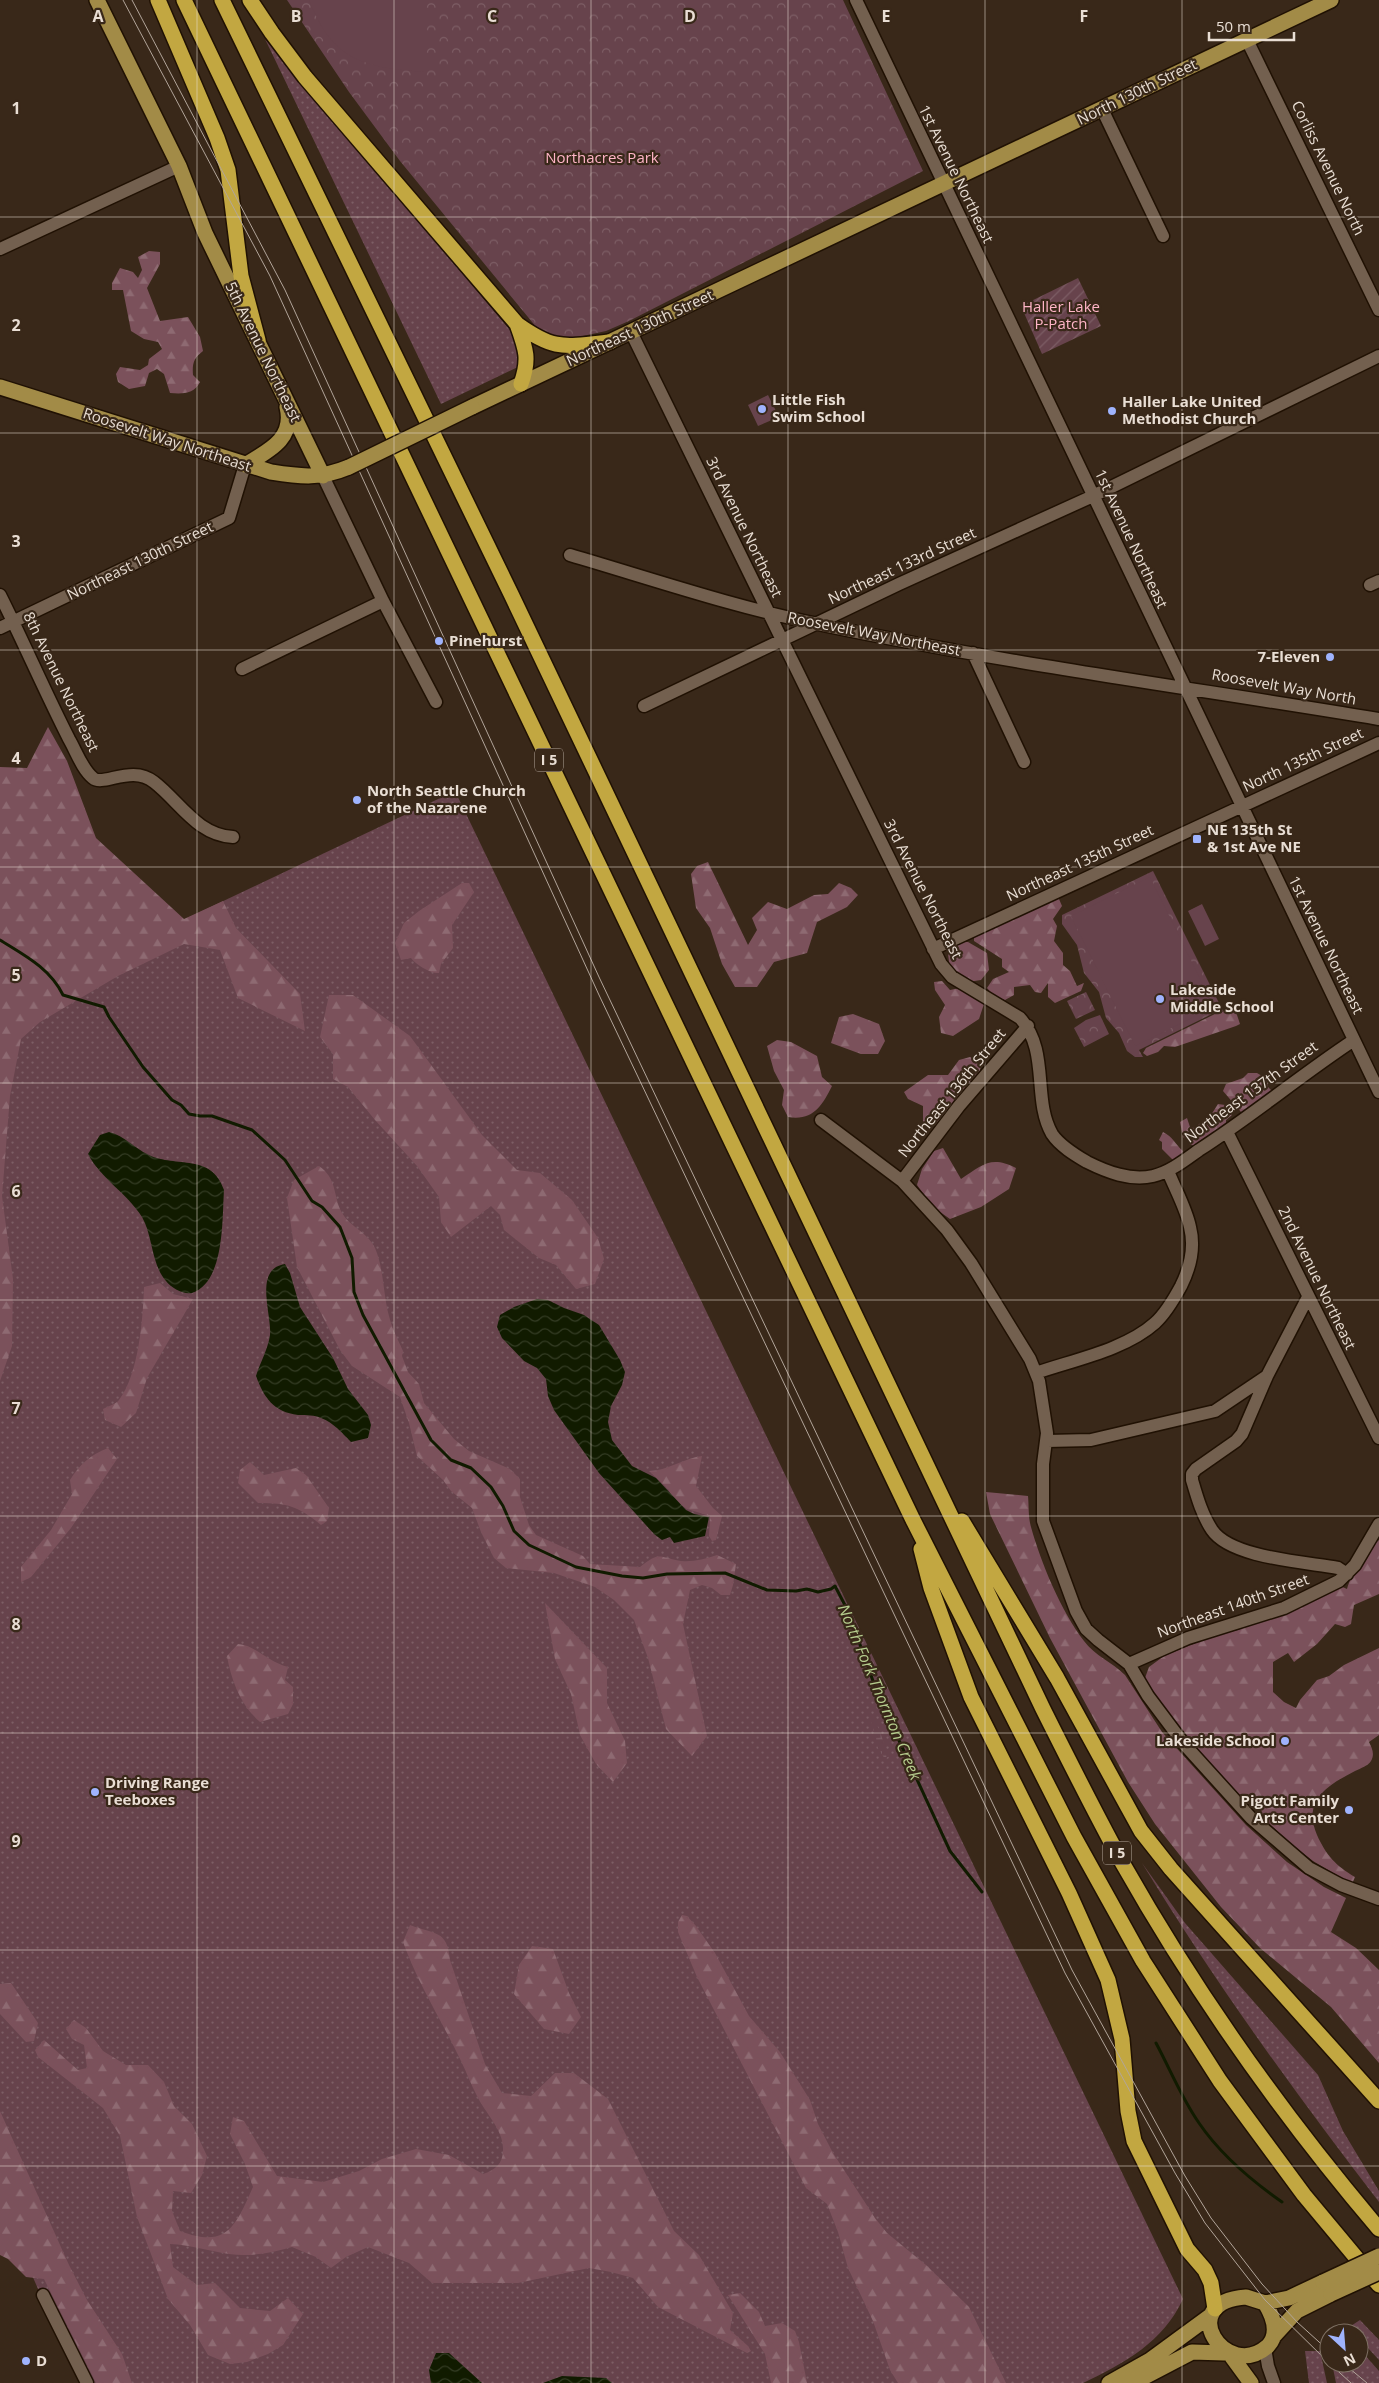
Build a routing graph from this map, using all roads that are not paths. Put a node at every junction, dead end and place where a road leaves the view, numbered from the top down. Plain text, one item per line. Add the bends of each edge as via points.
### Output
1 (97, 0) edge
2 (158, 0) edge
3 (184, 0) edge
4 (222, 0) edge
5 (250, 0) edge
6 (856, 0) edge
7 (1331, 0) edge
8 (1247, 40) junction
9 (1102, 109) junction
10 (179, 166) junction
11 (942, 184) junction
12 (1163, 236) dead end
13 (0, 250) edge
14 (1379, 310) edge
15 (517, 324) junction
16 (631, 332) junction
17 (258, 340) junction
18 (610, 342) junction
19 (1379, 356) edge
20 (521, 384) junction
21 (0, 387) edge
22 (285, 397) junction
23 (245, 465) junction
24 (336, 472) junction
25 (1093, 496) junction
26 (570, 555) dead end
27 (0, 595) edge
28 (383, 601) junction
29 (769, 613) junction
30 (13, 622) junction
31 (817, 624) junction
32 (0, 628) edge
33 (783, 641) junction
34 (973, 653) junction
35 (242, 669) dead end
36 (1184, 688) junction
37 (436, 702) dead end
38 (644, 706) dead end
39 (1379, 719) edge
40 (1379, 743) edge
41 (1024, 762) dead end
42 (1241, 807) junction
43 (232, 838) dead end
44 (933, 949) junction
45 (1028, 1026) junction
46 (1354, 1040) junction
47 (1379, 1092) edge
48 (821, 1120) dead end
49 (1227, 1132) junction
50 (1168, 1171) junction
51 (902, 1181) junction
52 (1308, 1297) junction
53 (1036, 1373) junction
54 (1267, 1376) junction
55 (1379, 1438) edge
56 (914, 1441) junction
57 (1047, 1441) junction
58 (913, 1520) junction
59 (1379, 1524) edge
60 (1347, 1574) junction
61 (1129, 1664) junction
62 (1379, 1899) edge
63 (1379, 2101) edge
64 (1379, 2229) edge
65 (1379, 2256) edge
66 (1379, 2272) edge
67 (1379, 2285) edge
68 (1327, 2288) junction
69 (43, 2294) dead end
70 (1265, 2303) junction
71 (1212, 2313) junction
72 (1269, 2342) junction
73 (1228, 2355) junction
74 (87, 2383) edge
75 (1109, 2383) edge
76 (1133, 2383) edge
77 (1251, 2383) edge
78 (1274, 2383) edge

1 - 10 main road, 5th Avenue Northeast
2 - 17 highway via 228,170 241,276
3 - 58 highway, I 5
4 - 56 highway, I 5 via 515,604
5 - 15 highway via 305,77
6 - 11 street, 1st Avenue Northeast
7 - 8 main road, North 130th Street
8 - 9 main road, North 130th Street
8 - 14 street, Corliss Avenue North
9 - 11 main road, North 130th Street
9 - 12 street
10 - 13 street
10 - 17 main road, 5th Avenue Northeast via 205,233
11 - 16 main road, Northeast 130th Street
11 - 25 street, 1st Avenue Northeast
15 - 18 highway via 552,344
15 - 20 highway via 528,358
16 - 18 main road, Northeast 130th Street
16 - 29 street, 3rd Avenue Northeast
17 - 22 main road, 5th Avenue Northeast
18 - 20 main road, Northeast 130th Street
19 - 25 street, Northeast 133rd Street
20 - 24 main road, Northeast 130th Street, bridge
21 - 23 main road, Roosevelt Way Northeast
22 - 23 main road via 289,414 288,429 283,439
22 - 24 main road, 5th Avenue Northeast
23 - 24 main road, Roosevelt Way Northeast via 304,477
23 - 30 street, Northeast 130th Street via 229,518
24 - 28 street, 5th Avenue Northeast
25 - 31 street, Northeast 133rd Street
25 - 36 street, 1st Avenue Northeast
26 - 29 street, Roosevelt Way Northeast
27 - 30 street, 8th Avenue Northeast
28 - 35 street
28 - 37 street, 5th Avenue Northeast
29 - 31 street, Roosevelt Way Northeast
29 - 33 street, 3rd Avenue Northeast
30 - 32 street, Northeast 130th Street
30 - 43 street, 8th Avenue Northeast via 75,750 96,780 126,774 144,776 206,830
31 - 33 street, Northeast 133rd Street
31 - 34 street, Roosevelt Way Northeast
33 - 38 street, Northeast 133rd Street
33 - 44 street, 3rd Avenue Northeast
34 - 36 street, Roosevelt Way Northeast
34 - 41 street
36 - 39 street, Roosevelt Way North
36 - 42 street, 1st Avenue Northeast
40 - 42 street, North 135th Street
42 - 44 street, Northeast 135th Street
42 - 46 street, 1st Avenue Northeast
44 - 45 street, 3rd Avenue Northeast via 952,977
45 - 50 street via 1036,1050 1048,1125 1061,1144 1081,1158 1114,1173 1142,1177
45 - 51 street, Northeast 136th Street via 959,1106
46 - 47 street, 1st Avenue Northeast
46 - 49 street, Northeast 137th Street
48 - 51 street
49 - 50 street, Northeast 137th Street
49 - 52 street, 2nd Avenue Northeast
50 - 53 street via 1190,1228 1192,1256 1173,1301 1154,1324 1130,1338 1100,1353
51 - 53 street via 963,1250 1022,1344
52 - 54 street
52 - 55 street, 2nd Avenue Northeast
53 - 57 street via 1044,1406
54 - 57 street via 1207,1414 1091,1440
54 - 60 street via 1242,1434 1192,1474 1206,1520 1217,1537 1241,1551 1338,1568
56 - 63 highway via 1056,1678 1141,1831 1171,1869
56 - 64 highway, I 5 via 1101,1824 1147,1905 1249,2062 1304,2137
57 - 61 street via 1042,1507 1047,1536 1080,1620 1091,1635
58 - 67 highway, I 5 via 1074,1836 1147,1968 1261,2139
58 - 71 highway via 931,1588 971,1697 1070,1893 1108,1980 1122,2039 1134,2141 1187,2249 1212,2283
59 - 60 street, Northeast 140th Street
60 - 61 street, Northeast 140th Street via 1303,1600 1188,1638
61 - 62 street via 1184,1744 1251,1818 1308,1868
65 - 68 main road, bridge
66 - 68 main road, bridge
68 - 70 main road
68 - 72 main road via 1297,2311
69 - 74 street
70 - 71 main road via 1246,2296 1232,2298
70 - 72 main road via 1273,2316
71 - 73 main road via 1208,2325 1210,2335 1216,2346
71 - 75 main road via 1157,2356
72 - 73 main road via 1255,2356 1245,2359
72 - 78 street via 1268,2366
73 - 76 main road via 1192,2352
73 - 77 main road

